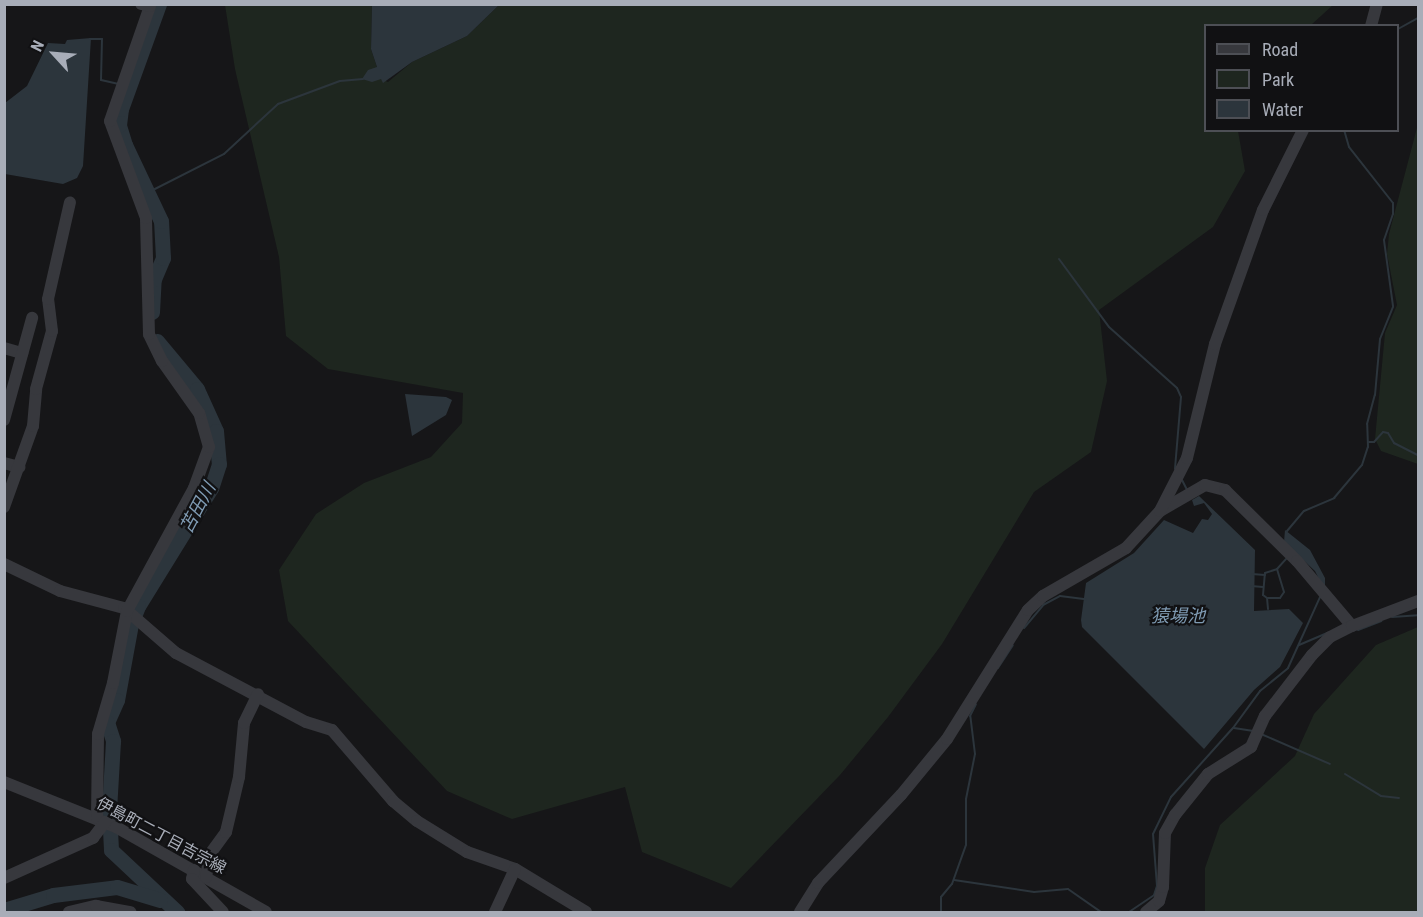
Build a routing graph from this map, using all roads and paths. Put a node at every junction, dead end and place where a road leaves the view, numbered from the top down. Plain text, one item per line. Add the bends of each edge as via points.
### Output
1 (141, 4) edge
2 (1377, 4) edge
3 (1372, 24) edge
4 (1302, 132) edge
5 (70, 202) dead end
6 (32, 318) dead end
7 (4, 348) edge
8 (22, 353) junction
9 (4, 420) edge
10 (4, 463) edge
11 (19, 467) junction
12 (4, 507) edge
13 (1160, 511) junction
14 (4, 564) edge
15 (1419, 601) edge
16 (129, 612) junction
17 (1348, 628) junction
18 (258, 694) junction
19 (4, 782) edge
20 (106, 822) junction
21 (515, 869) junction
22 (194, 870) junction
23 (206, 877) junction
24 (4, 878) edge
25 (69, 912) edge
26 (130, 912) edge
27 (223, 912) edge
28 (266, 912) edge
29 (495, 912) edge
30 (586, 912) edge
31 (800, 912) edge
32 (1146, 912) edge

1 - 16 street via 150,6 110,122 146,218 149,334 162,362 199,413 209,447 189,498
2 - 3 street
4 - 13 street via 1263,210 1215,344 1187,458
5 - 11 street via 48,299 52,331 36,389 36,414
6 - 8 street
7 - 8 street
8 - 9 street
10 - 11 street
11 - 12 street
13 - 17 street via 1205,485 1220,487 1290,554
13 - 31 street via 1126,548 1043,596 1028,610 946,739 901,795 818,882
14 - 16 street via 60,591
15 - 17 street
16 - 18 street via 176,653
16 - 20 street via 98,734
17 - 32 street via 1312,655 1264,716 1251,747 1208,774 1175,815 1165,833 1161,894
18 - 21 street via 306,722 340,736 357,762 417,821 467,852
18 - 23 street via 244,723 239,777 226,832 210,854
19 - 20 street, 伊島町二丁目吉宗線
20 - 22 street, 伊島町二丁目吉宗線
20 - 24 street via 93,838
21 - 29 street
21 - 30 street
22 - 23 street, 伊島町二丁目吉宗線
22 - 27 street via 192,879
23 - 28 street, 伊島町二丁目吉宗線
25 - 26 street via 96,906

